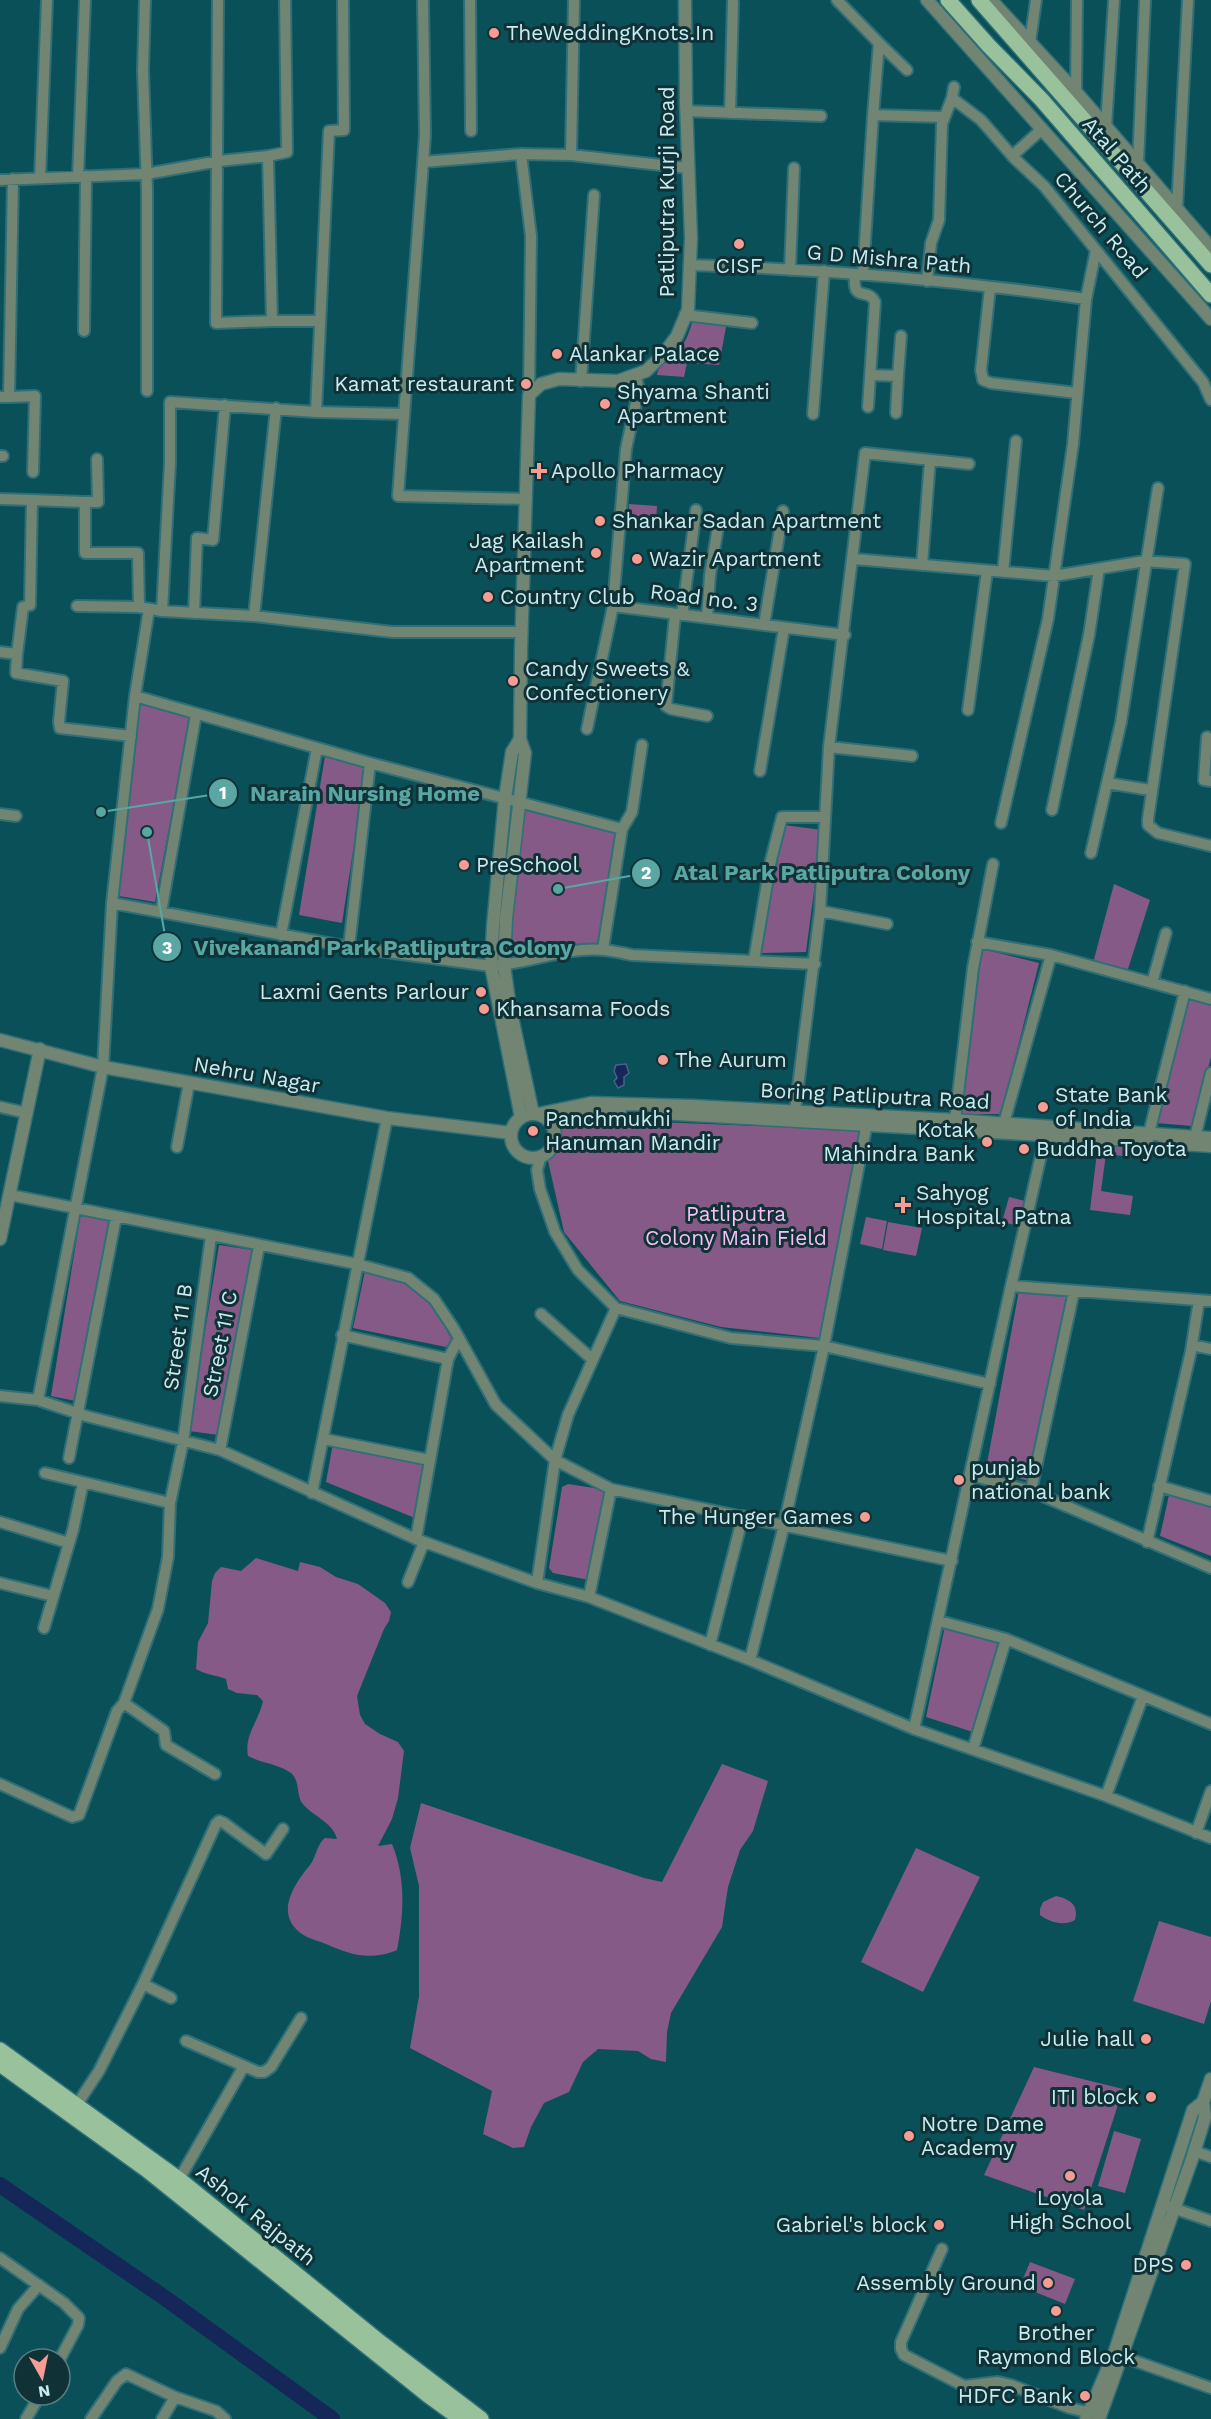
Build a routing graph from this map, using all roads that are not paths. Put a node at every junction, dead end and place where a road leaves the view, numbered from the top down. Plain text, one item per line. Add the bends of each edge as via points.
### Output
1 (47, 0) edge
2 (85, 0) edge
3 (145, 0) edge
4 (218, 0) edge
5 (285, 0) edge
6 (343, 0) edge
7 (423, 0) edge
8 (470, 0) edge
9 (574, 0) edge
10 (685, 0) edge
11 (837, 0) edge
12 (927, 0) edge
13 (948, 0) edge
14 (979, 0) edge
15 (991, 0) edge
16 (1036, 0) edge
17 (1077, 0) edge
18 (1114, 0) edge
19 (1145, 0) edge
20 (1188, 0) edge
21 (733, 2) dead end
22 (998, 22) junction
23 (1016, 28) junction
24 (1030, 42) junction
25 (879, 43) junction
26 (983, 51) junction
27 (907, 70) dead end
28 (1076, 92) junction
29 (686, 111) junction
30 (730, 112) junction
31 (873, 115) junction
32 (821, 116) dead end
33 (943, 117) junction
34 (1106, 127) junction
35 (1042, 129) junction
36 (471, 131) dead end
37 (521, 154) junction
38 (571, 154) junction
39 (268, 156) junction
40 (1012, 156) junction
41 (219, 162) junction
42 (423, 162) junction
43 (1138, 164) junction
44 (688, 168) junction
45 (794, 168) dead end
46 (146, 174) junction
47 (82, 177) junction
48 (40, 178) junction
49 (13, 179) junction
50 (0, 180) edge
51 (594, 195) dead end
52 (1177, 209) junction
53 (1211, 242) edge
54 (1211, 247) edge
55 (1096, 250) junction
56 (5, 259) edge
57 (689, 265) junction
58 (1211, 265) edge
59 (790, 270) junction
60 (824, 271) junction
61 (859, 274) junction
62 (927, 281) junction
63 (990, 288) junction
64 (1211, 295) edge
65 (1086, 299) junction
66 (686, 315) junction
67 (1211, 319) edge
68 (272, 321) junction
69 (319, 321) junction
70 (752, 323) dead end
71 (84, 331) dead end
72 (901, 336) dead end
73 (636, 375) junction
74 (870, 375) junction
75 (898, 376) junction
76 (581, 381) junction
77 (147, 391) dead end
78 (1077, 393) junction
79 (530, 395) junction
80 (4, 397) edge
81 (1211, 400) edge
82 (225, 405) junction
83 (868, 407) dead end
84 (276, 408) junction
85 (316, 412) junction
86 (896, 413) dead end
87 (404, 414) junction
88 (813, 414) dead end
89 (1016, 441) dead end
90 (97, 459) dead end
91 (930, 460) junction
92 (969, 464) dead end
93 (33, 472) dead end
94 (1158, 488) dead end
95 (0, 499) edge
96 (526, 499) junction
97 (32, 500) junction
98 (85, 502) junction
99 (696, 510) dead end
100 (783, 511) dead end
101 (718, 527) dead end
102 (854, 559) junction
103 (1145, 561) junction
104 (922, 565) junction
105 (1098, 569) junction
106 (987, 571) junction
107 (1003, 572) junction
108 (1054, 576) junction
109 (77, 606) dead end
110 (613, 606) junction
111 (144, 608) junction
112 (162, 611) junction
113 (194, 613) junction
114 (679, 615) junction
115 (254, 616) junction
116 (707, 618) junction
117 (764, 625) junction
118 (783, 628) junction
119 (521, 632) junction
120 (845, 635) junction
121 (0, 652) edge
122 (17, 654) junction
123 (135, 696) junction
124 (968, 710) dead end
125 (196, 714) junction
126 (707, 716) dead end
127 (587, 729) dead end
128 (131, 736) junction
129 (1207, 737) dead end
130 (520, 739) junction
131 (642, 745) dead end
132 (829, 747) junction
133 (317, 748) junction
134 (912, 756) dead end
135 (370, 763) junction
136 (760, 771) dead end
137 (1211, 781) edge
138 (1107, 783) junction
139 (1150, 790) junction
140 (505, 798) junction
141 (519, 802) junction
142 (1052, 810) dead end
143 (0, 813) edge
144 (16, 816) dead end
145 (825, 817) junction
146 (1001, 823) dead end
147 (622, 829) junction
148 (1211, 846) edge
149 (1091, 853) dead end
150 (993, 864) dead end
151 (112, 903) junction
152 (820, 910) junction
153 (160, 912) junction
154 (887, 924) dead end
155 (1166, 933) dead end
156 (281, 935) junction
157 (977, 942) junction
158 (349, 948) junction
159 (603, 949) junction
160 (1051, 955) junction
161 (754, 960) junction
162 (815, 964) junction
163 (504, 965) junction
164 (491, 966) junction
165 (1152, 983) junction
166 (1185, 992) junction
167 (1211, 999) edge
168 (0, 1040) edge
169 (40, 1049) junction
170 (103, 1067) junction
171 (1211, 1074) edge
172 (189, 1083) junction
173 (0, 1107) edge
174 (693, 1110) junction
175 (795, 1111) junction
176 (27, 1113) junction
177 (535, 1114) junction
178 (521, 1117) junction
179 (387, 1118) junction
180 (868, 1119) junction
181 (955, 1120) junction
182 (551, 1122) junction
183 (1004, 1123) junction
184 (1047, 1131) junction
185 (511, 1133) junction
186 (1148, 1137) junction
187 (1211, 1138) edge
188 (1194, 1141) junction
189 (1211, 1146) edge
190 (177, 1147) dead end
191 (541, 1156) junction
192 (10, 1195) junction
193 (77, 1208) junction
194 (116, 1217) junction
195 (211, 1236) junction
196 (0, 1239) edge
197 (259, 1246) junction
198 (357, 1264) junction
199 (1011, 1286) junction
200 (1074, 1291) junction
201 (1205, 1301) edge
202 (616, 1308) junction
203 (541, 1314) dead end
204 (342, 1335) junction
205 (459, 1338) junction
206 (1192, 1345) junction
207 (824, 1346) junction
208 (1211, 1349) edge
209 (448, 1359) junction
210 (592, 1359) junction
211 (990, 1384) junction
212 (0, 1396) edge
213 (38, 1400) junction
214 (79, 1414) junction
215 (324, 1439) junction
216 (183, 1442) junction
217 (220, 1450) junction
218 (69, 1458) dead end
219 (430, 1460) junction
220 (555, 1460) junction
221 (45, 1473) dead end
222 (970, 1475) junction
223 (84, 1483) junction
224 (1159, 1486) junction
225 (611, 1489) junction
226 (1031, 1491) junction
227 (312, 1493) junction
228 (1211, 1501) edge
229 (170, 1503) junction
230 (743, 1516) junction
231 (0, 1522) edge
232 (784, 1525) junction
233 (420, 1540) junction
234 (1147, 1542) junction
235 (69, 1543) junction
236 (952, 1561) junction
237 (1211, 1568) edge
238 (408, 1582) dead end
239 (0, 1583) edge
240 (537, 1583) junction
241 (53, 1596) junction
242 (590, 1597) junction
243 (939, 1621) junction
244 (44, 1628) dead end
245 (1006, 1639) junction
246 (710, 1645) junction
247 (750, 1660) junction
248 (1143, 1696) junction
249 (124, 1703) junction
250 (1211, 1724) edge
251 (914, 1730) junction
252 (973, 1749) junction
253 (215, 1773) dead end
254 (0, 1784) edge
255 (1211, 1791) edge
256 (1106, 1796) junction
257 (283, 1829) dead end
258 (1196, 1833) junction
259 (1211, 1838) edge
260 (143, 1984) junction
261 (171, 1998) dead end
262 (301, 2018) dead end
263 (186, 2041) dead end
264 (0, 2050) edge
265 (0, 2064) edge
266 (244, 2067) junction
267 (1211, 2079) edge
268 (73, 2110) junction
269 (1189, 2154) junction
270 (1211, 2157) edge
271 (175, 2185) junction
272 (1169, 2207) junction
273 (1211, 2221) edge
274 (942, 2248) dead end
275 (0, 2258) edge
276 (39, 2285) junction
277 (66, 2347) edge
278 (0, 2348) edge
279 (1118, 2356) junction
280 (1211, 2388) edge
281 (175, 2397) junction
282 (1093, 2416) edge
283 (91, 2419) edge
284 (162, 2419) edge
285 (225, 2419) edge
286 (461, 2419) edge
287 (481, 2419) edge

1 - 48 street
2 - 47 street
3 - 46 street
4 - 41 street
5 - 39 street via 287,152
6 - 69 street via 344,130 329,131
7 - 42 street
8 - 36 street
9 - 38 street
10 - 29 street, Patliputra Kurji Road
11 - 25 street
12 - 26 street
13 - 26 main road, Atal Path
14 - 22 main road, Atal Path
15 - 23 street
16 - 24 street
17 - 28 street
18 - 34 street
19 - 43 street
20 - 52 street
21 - 30 street
22 - 23 main road
22 - 58 main road, Atal Path
23 - 24 street
24 - 28 street
25 - 27 street
25 - 31 street
26 - 35 street
26 - 64 main road, Atal Path via 1041,99
28 - 34 street
29 - 30 street
29 - 44 street, Patliputra Kurji Road
30 - 32 street
31 - 33 street
31 - 61 street
33 - 40 street, Church Road via 953,92
33 - 62 street via 939,220 931,243
34 - 43 street
35 - 40 street
35 - 67 street
37 - 38 street
37 - 42 street
37 - 79 street via 531,236
38 - 44 street
39 - 41 street
39 - 68 street
40 - 55 street, Church Road via 1044,186
41 - 46 street
41 - 68 street via 216,322
42 - 87 street
43 - 52 street
44 - 57 street, Patliputra Kurji Road via 692,238
45 - 59 street
46 - 47 street
46 - 77 street
47 - 48 street
47 - 71 street
48 - 49 street
49 - 50 street
49 - 56 street
51 - 76 street
52 - 54 street
53 - 54 street
55 - 65 street
55 - 81 street, Church Road via 1203,382
56 - 80 street
57 - 59 street, G D Mishra Path
57 - 66 street, Patliputra Kurji Road
59 - 60 street, G D Mishra Path
60 - 61 street, G D Mishra Path
60 - 88 street
61 - 62 street, G D Mishra Path
61 - 74 street via 855,291 875,298
62 - 63 street, G D Mishra Path
63 - 65 street, G D Mishra Path
63 - 78 street via 983,380
65 - 78 street
66 - 70 street
66 - 73 street, Patliputra Kurji Road via 663,355
68 - 69 street
69 - 85 street
72 - 75 street
73 - 76 street, Patliputra Kurji Road via 618,381
73 - 110 street via 639,389 626,449
74 - 75 street
74 - 83 street
75 - 86 street
76 - 79 street, Patliputra Kurji Road via 559,379 541,384
78 - 108 street
79 - 96 street
80 - 93 street via 35,396
82 - 84 street
82 - 112 street via 170,402
82 - 113 street via 213,540 197,538
84 - 85 street
84 - 115 street
85 - 87 street
87 - 96 street via 398,496
89 - 107 street
90 - 98 street via 98,502
91 - 92 street
91 - 102 street via 866,453
91 - 104 street
94 - 103 street
95 - 97 street
96 - 119 street
97 - 98 street
97 - 122 street via 30,605 22,607
98 - 111 street via 85,553 138,553
99 - 114 street
100 - 117 street
101 - 116 street
102 - 104 street
102 - 120 street
103 - 105 street
103 - 138 street via 1121,722
103 - 139 street via 1185,564
104 - 106 street
105 - 108 street
105 - 142 street via 1089,635
106 - 107 street
106 - 124 street
107 - 108 street
108 - 146 street via 1046,631
109 - 111 street
110 - 114 street, Road no. 3
110 - 127 street
111 - 112 street
111 - 123 street
112 - 113 street
113 - 115 street
114 - 116 street, Road no. 3
114 - 126 street via 666,706
115 - 119 street via 392,632
116 - 117 street, Road no. 3
117 - 118 street, Road no. 3
118 - 120 street, Road no. 3
118 - 136 street
119 - 130 street
120 - 132 street
121 - 122 street
122 - 128 street via 16,673 63,681 59,722 62,729
123 - 125 street
123 - 128 street
125 - 133 street
125 - 153 street
128 - 151 street
129 - 137 street via 1204,780
130 - 140 street via 512,752
130 - 141 street via 525,753
131 - 147 street via 632,812
132 - 134 street
132 - 145 street
133 - 135 street
133 - 156 street
135 - 140 street
135 - 158 street
138 - 139 street
138 - 149 street
139 - 148 street via 1151,830
140 - 141 street
140 - 164 street
141 - 147 street
141 - 163 street
143 - 144 street
145 - 152 street
145 - 161 street via 782,817
147 - 159 street
150 - 157 street
151 - 153 street
151 - 170 street
152 - 154 street
152 - 162 street
153 - 156 street
155 - 165 street
156 - 158 street
157 - 160 street
157 - 181 street
158 - 164 street
159 - 161 street via 632,955
159 - 163 street
160 - 165 street
160 - 183 street
161 - 162 street
162 - 175 street
163 - 164 street
163 - 177 street
164 - 178 street
165 - 166 street
166 - 167 street
166 - 186 street
168 - 169 street, Nehru Nagar
169 - 170 street, Nehru Nagar
169 - 176 street
170 - 172 street, Nehru Nagar
170 - 193 street
171 - 188 street
172 - 179 street, Nehru Nagar
172 - 190 street
173 - 176 street
174 - 175 street, Boring Patliputra Road
174 - 177 street, Boring Patliputra Road via 591,1103
174 - 180 street, Boring Patliputra Road
174 - 182 street, Boring Patliputra Road via 616,1111
175 - 180 street, Boring Patliputra Road
176 - 192 street
177 - 178 street
177 - 182 street
178 - 185 street
179 - 185 street, Nehru Nagar
179 - 198 street
180 - 181 street, Boring Patliputra Road
180 - 184 street, Boring Patliputra Road
180 - 207 street
181 - 183 street, Boring Patliputra Road
182 - 191 street via 555,1138 548,1152
183 - 184 street, Boring Patliputra Road
184 - 186 street, Boring Patliputra Road
184 - 199 street
185 - 191 street via 519,1153 526,1157
186 - 188 street, Boring Patliputra Road
187 - 188 street, Boring Patliputra Road
188 - 189 street, Boring Patliputra Road
191 - 202 street via 537,1170 540,1189 555,1232 578,1270
192 - 193 street
192 - 196 street
193 - 194 street
193 - 213 street
194 - 195 street
194 - 214 street
195 - 197 street
195 - 216 street, Street 11 B
197 - 198 street
197 - 217 street, Street 11 C
198 - 204 street
198 - 205 street via 408,1278 434,1299
199 - 200 street
199 - 211 street
200 - 201 street
200 - 226 street
201 - 206 street
202 - 207 street via 731,1338
202 - 210 street
203 - 210 street
204 - 209 street
204 - 215 street
205 - 209 street
205 - 220 street via 496,1405
206 - 208 street
206 - 224 street
207 - 211 street
207 - 232 street
209 - 219 street
210 - 220 street via 568,1415
211 - 222 street
212 - 213 street
213 - 214 street
214 - 216 street
214 - 218 street
215 - 219 street
215 - 227 street
216 - 217 street
216 - 229 street, Street 11 B
217 - 227 street
219 - 233 street
220 - 225 street
220 - 240 street
221 - 223 street
222 - 226 street
222 - 236 street
223 - 229 street
223 - 235 street
224 - 228 street
224 - 234 street
225 - 230 street
225 - 242 street
226 - 234 street
227 - 233 street
229 - 249 street, Street 11 B via 168,1557 158,1610
230 - 232 street
230 - 246 street
231 - 235 street
232 - 236 street
232 - 247 street
233 - 238 street
233 - 240 street
234 - 237 street
235 - 241 street
236 - 243 street
239 - 241 street
240 - 242 street
241 - 244 street
242 - 246 street
243 - 245 street
243 - 251 street
245 - 248 street
245 - 252 street
246 - 247 street
247 - 251 street
248 - 250 street
248 - 256 street
249 - 253 street via 164,1731 166,1745
249 - 254 street, Street 11 B via 117,1711 79,1815 72,1817
251 - 252 street
252 - 256 street
255 - 258 street
256 - 258 street
257 - 260 street via 266,1854 224,1823 216,1824
258 - 259 street
260 - 261 street
260 - 268 street via 99,2071
262 - 266 street via 268,2071
263 - 266 street
264 - 268 main road, Ashok Rajpath
265 - 268 main road, Ashok Rajpath
266 - 271 street
267 - 269 street via 1203,2102 1205,2117
268 - 271 main road, Ashok Rajpath
269 - 270 street
269 - 272 street
271 - 286 main road, Ashok Rajpath via 403,2376
271 - 287 main road, Ashok Rajpath
272 - 273 street
272 - 279 street
274 - 282 street via 901,2342 904,2355 964,2386 1005,2383
275 - 276 street
276 - 277 street via 79,2318
276 - 278 street via 18,2309
279 - 280 street
279 - 282 street
281 - 283 street via 124,2374
281 - 284 street
281 - 285 street via 205,2406

